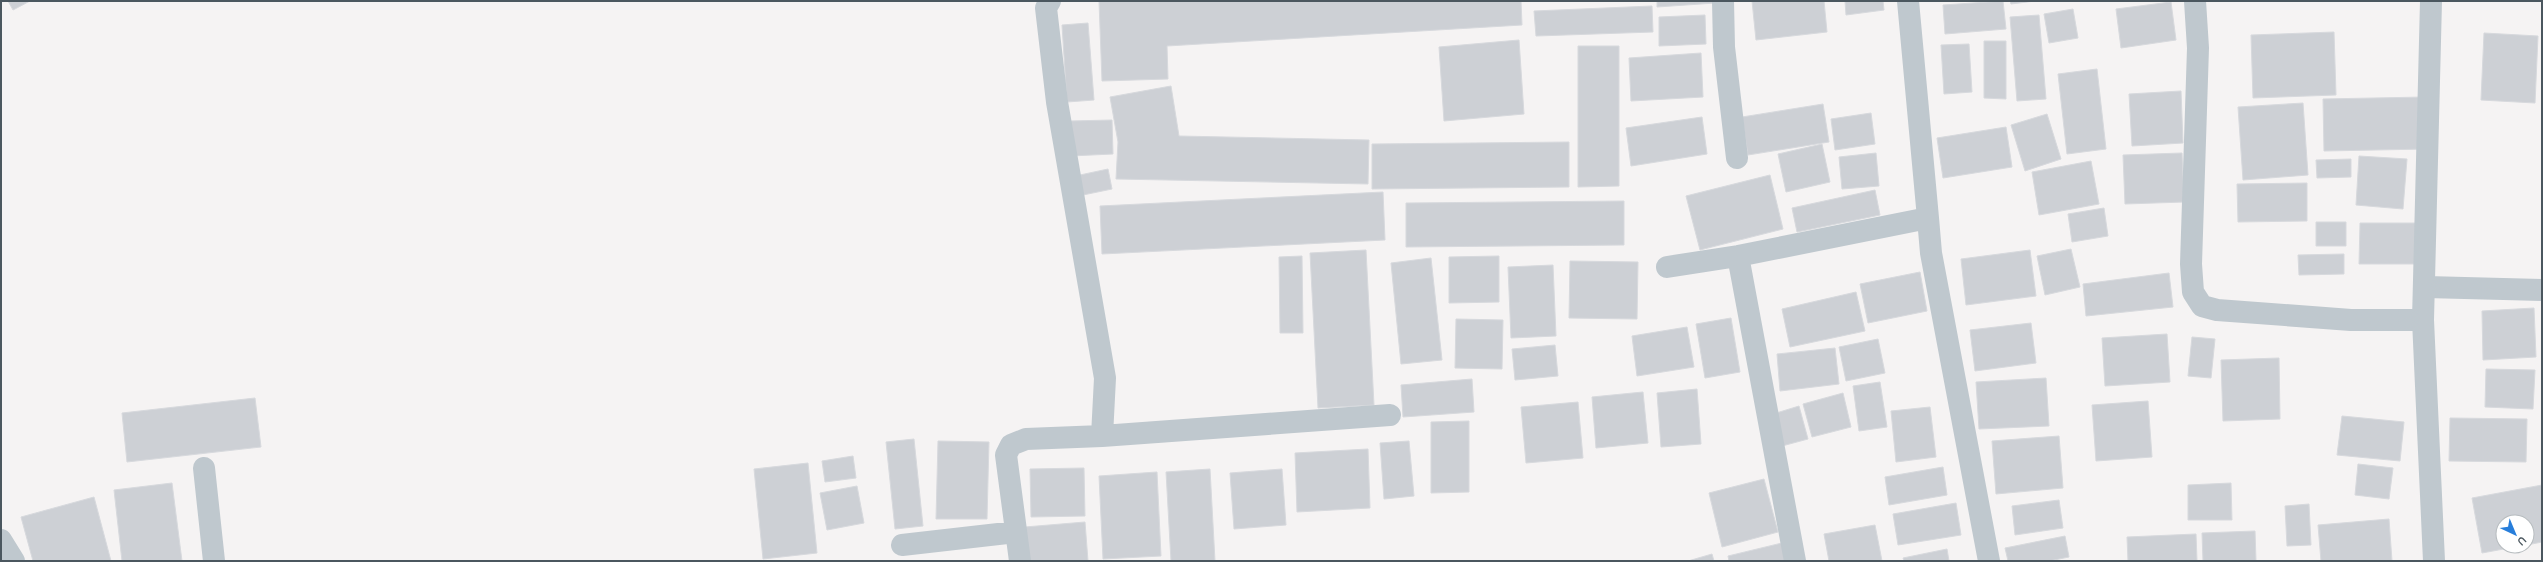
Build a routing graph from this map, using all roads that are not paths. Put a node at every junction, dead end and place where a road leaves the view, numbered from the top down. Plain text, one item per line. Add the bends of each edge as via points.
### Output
1 (1050, 1) edge
2 (1723, 1) edge
3 (1908, 1) edge
4 (2195, 1) edge
5 (2431, 1) edge
6 (1737, 158) dead end
7 (1928, 218) junction
8 (1738, 256) junction
9 (1667, 267) dead end
10 (2426, 287) junction
11 (2542, 290) edge
12 (2423, 320) junction
13 (1390, 415) dead end
14 (1102, 436) junction
15 (204, 468) dead end
16 (1016, 532) junction
17 (1, 540) edge
18 (902, 545) dead end
19 (14, 561) edge
20 (214, 561) edge
21 (1020, 561) edge
22 (1795, 561) edge
23 (1989, 561) edge
24 (2434, 561) edge

1 - 14 street via 1046,8 1057,102 1105,378
2 - 6 street via 1724,47
3 - 7 street
4 - 12 street via 2198,48 2191,264 2193,292 2202,306 2217,310 2351,320
5 - 10 street
7 - 8 street
7 - 23 street via 1931,254
8 - 9 street
8 - 22 street
10 - 11 street
10 - 12 street
12 - 24 street
13 - 14 street
14 - 16 street via 1026,439 1011,445 1006,455
15 - 20 street
16 - 18 street
16 - 21 street
17 - 19 street

